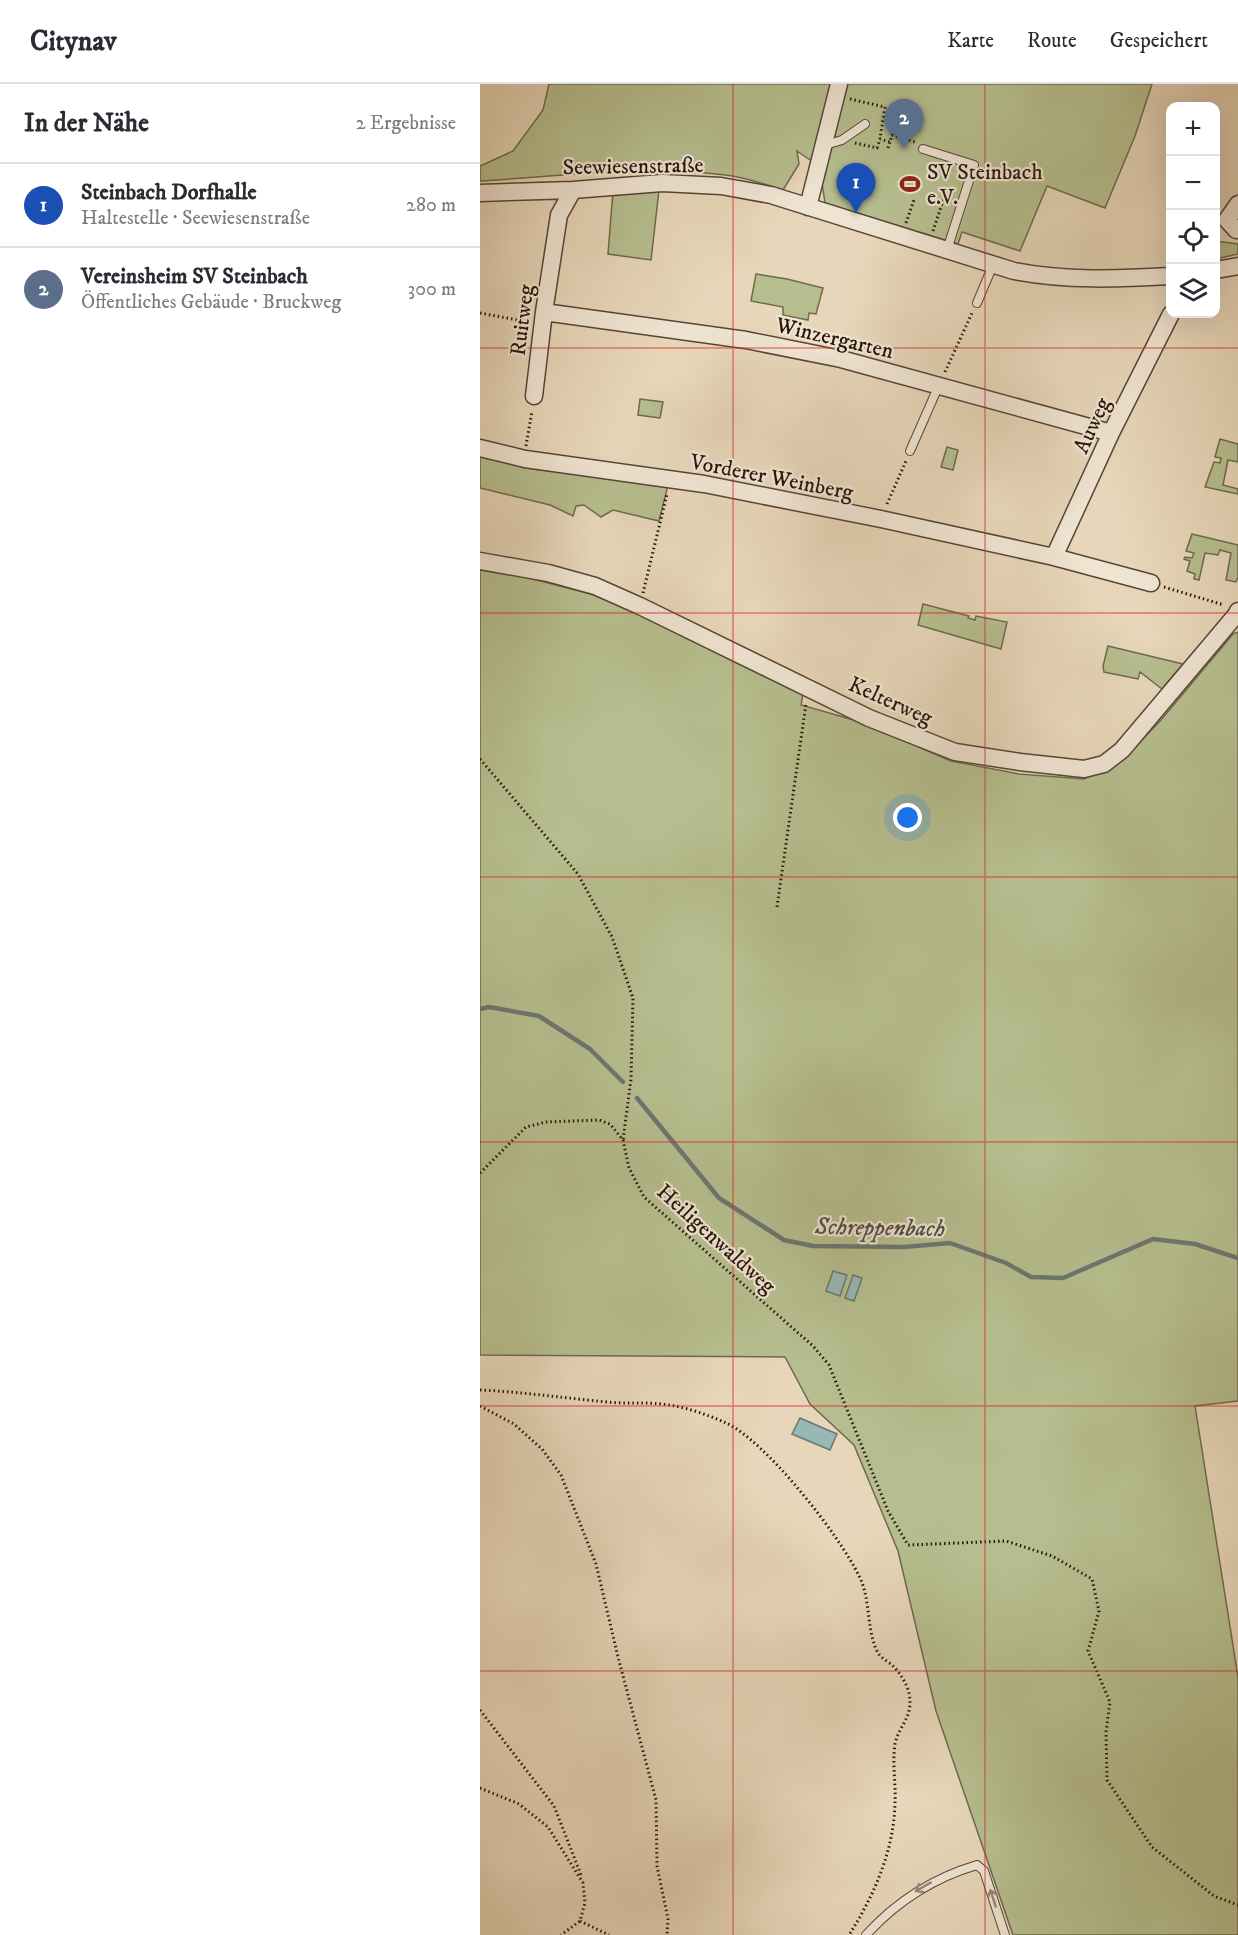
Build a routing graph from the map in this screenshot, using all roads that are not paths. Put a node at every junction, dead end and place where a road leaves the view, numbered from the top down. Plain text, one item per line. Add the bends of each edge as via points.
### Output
1 (843, 91) edge
2 (866, 124) dead end
3 (825, 145) junction
4 (923, 149) road end
5 (573, 189) junction
6 (480, 193) edge
7 (1238, 204) edge
8 (808, 207) junction
9 (1236, 230) dead end
10 (947, 250) junction
11 (993, 265) junction
12 (1238, 266) edge
13 (1220, 269) edge
14 (1166, 276) edge
15 (977, 303) road end
16 (544, 312) junction
17 (1169, 318) edge
18 (939, 385) junction
19 (534, 396) road end
20 (1111, 433) junction
21 (480, 448) edge
22 (910, 451) road end
23 (1054, 557) junction
24 (480, 561) edge
25 (1151, 583) road end
26 (1237, 613) edge
27 (866, 1935) edge
28 (1005, 1935) edge

1 - 3 street
2 - 3 lane via 842,140
3 - 8 street
4 - 10 lane via 974,165
5 - 6 street, Seewiesenstraße via 529,187
5 - 8 street, Seewiesenstraße via 662,183 721,186
5 - 16 street, Ruitweg via 559,215
7 - 9 street via 1227,220
8 - 10 street, Seewiesenstraße
10 - 11 street, Seewiesenstraße
11 - 14 street, Seewiesenstraße via 1048,278
11 - 15 lane
12 - 13 street
16 - 18 street, Winzergarten via 746,339
16 - 19 street, Ruitweg
17 - 20 street, Auweg
18 - 20 street, Winzergarten
18 - 22 lane
20 - 23 street, Auweg
21 - 23 street, Vorderer Weinberg via 525,459 704,484
23 - 25 street, Vorderer Weinberg
24 - 26 street, Kelterweg via 595,586 869,718 955,752 1084,769 1104,764 1122,750
28 -> 27 lane via 984,1871 977,1864 924,1886

